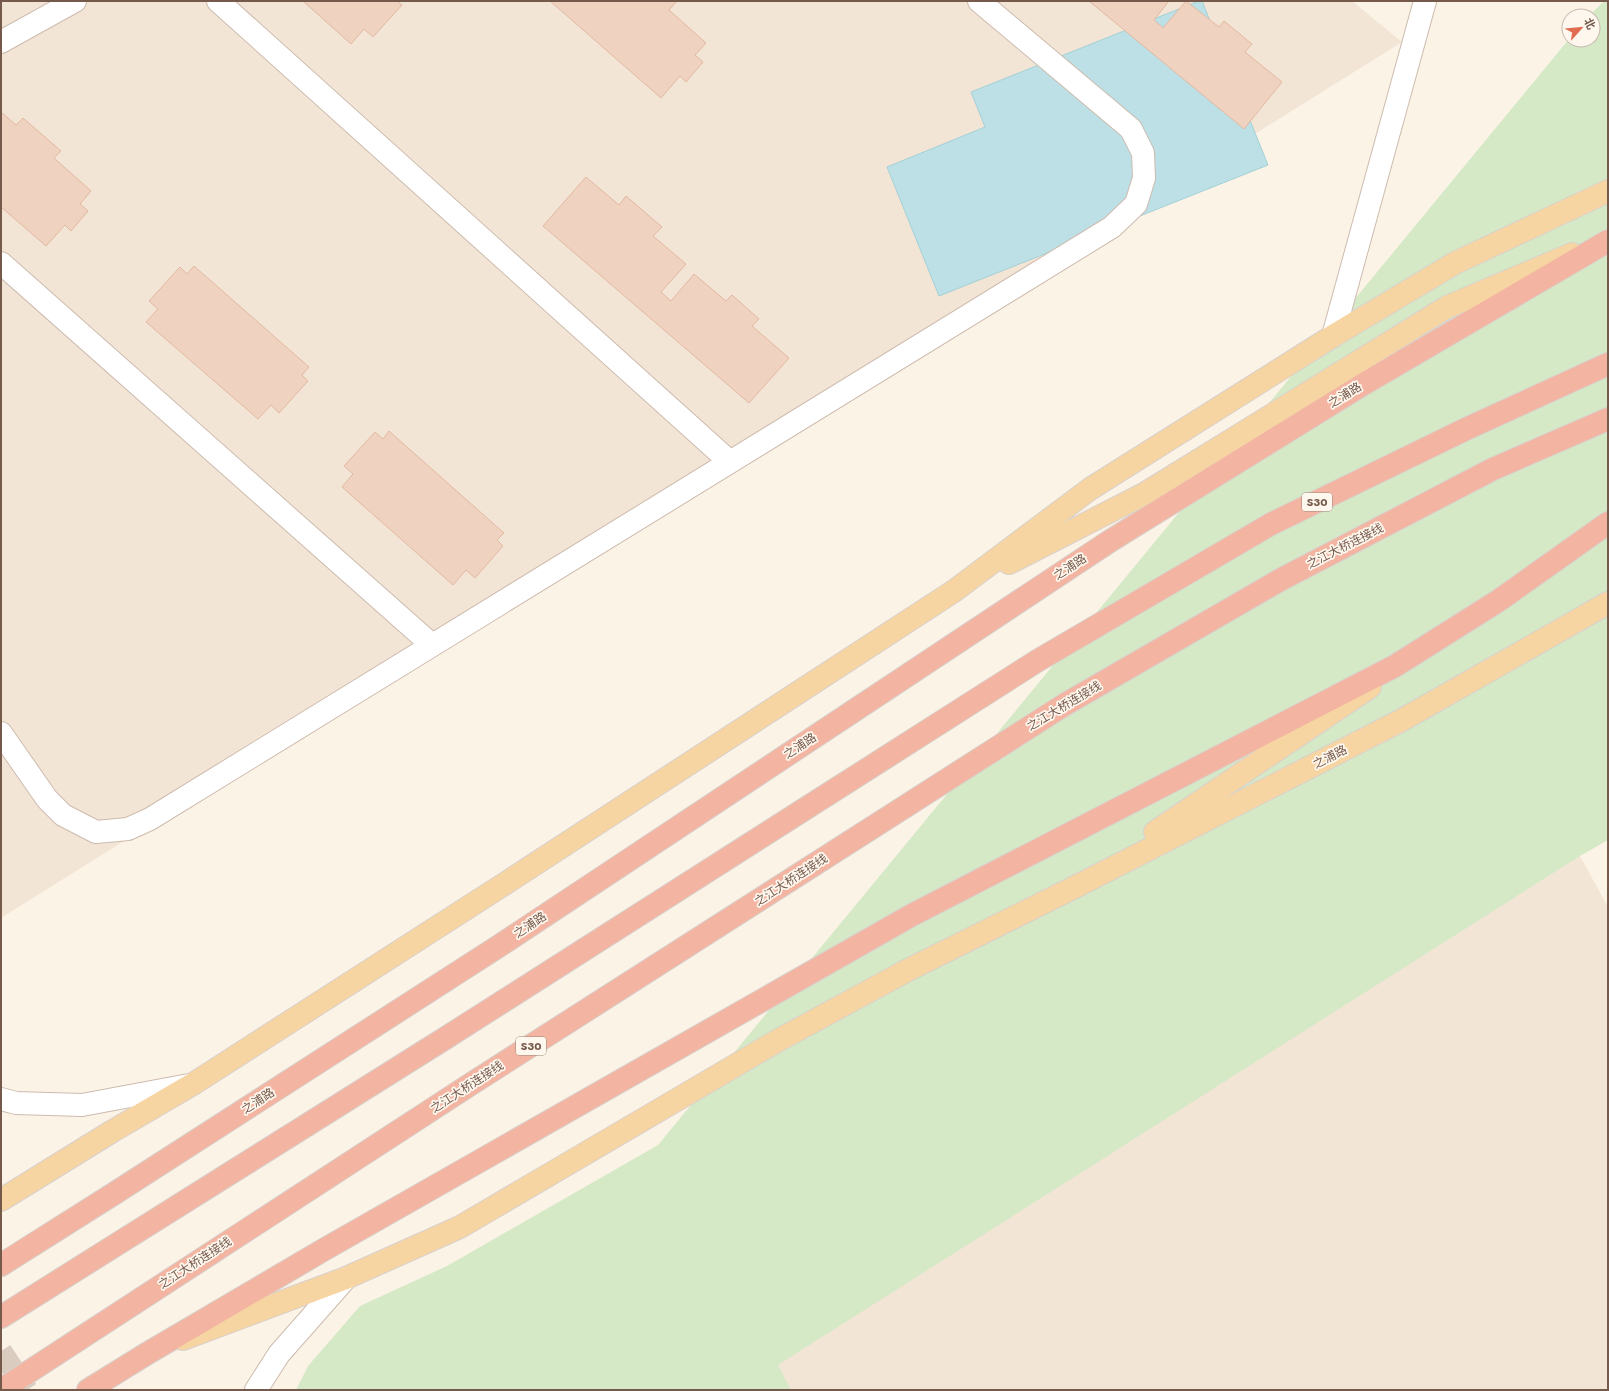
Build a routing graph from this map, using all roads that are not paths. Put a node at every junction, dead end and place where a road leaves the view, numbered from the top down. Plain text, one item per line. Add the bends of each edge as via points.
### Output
1 (75, 1) edge
2 (218, 1) edge
3 (979, 1) edge
4 (1425, 1) edge
5 (1, 42) edge
6 (1608, 191) edge
7 (1608, 240) edge
8 (1, 264) edge
9 (1333, 336) junction
10 (1608, 364) edge
11 (1608, 419) edge
12 (730, 462) junction
13 (1608, 523) edge
14 (954, 591) junction
15 (1498, 601) junction
16 (1608, 603) edge
17 (432, 645) junction
18 (1, 733) edge
19 (1074, 887) junction
20 (193, 1084) junction
21 (1, 1099) edge
22 (1, 1200) edge
23 (1, 1264) edge
24 (346, 1278) junction
25 (1, 1317) edge
26 (148, 1352) junction
27 (1, 1390) edge
28 (88, 1390) edge
29 (256, 1390) edge

1 - 5 street
2 - 12 street
3 - 12 street via 1131,129 1143,153 1144,178 1136,204 1112,227
4 - 9 street
6 - 9 main road via 1455,263
7 - 14 main road via 1447,307 1144,494
7 - 23 highway, 之浦路 via 1362,385 1110,541 499,946 115,1194
8 - 17 street
9 - 14 main road via 1090,490
10 - 25 highway, S30 via 1466,429 1271,524 1037,661 444,1039
11 - 27 highway, 之江大桥连接线 / S30 via 1493,469 1287,576 1064,705 471,1084
12 - 17 street
13 - 15 highway, 之浦路
14 - 20 main road
15 - 19 main road
15 - 26 highway, 之浦路 via 1395,666 912,915
16 - 19 main road, 之浦路 via 1402,720
17 - 18 street via 150,819 128,829 96,832 63,815 47,799
19 - 24 main road, 之浦路 via 906,971 777,1041 460,1227
20 - 21 street via 82,1105 16,1103
20 - 22 main road
24 - 26 main road, 之浦路
24 - 29 street via 279,1354
26 - 28 highway, 之浦路

